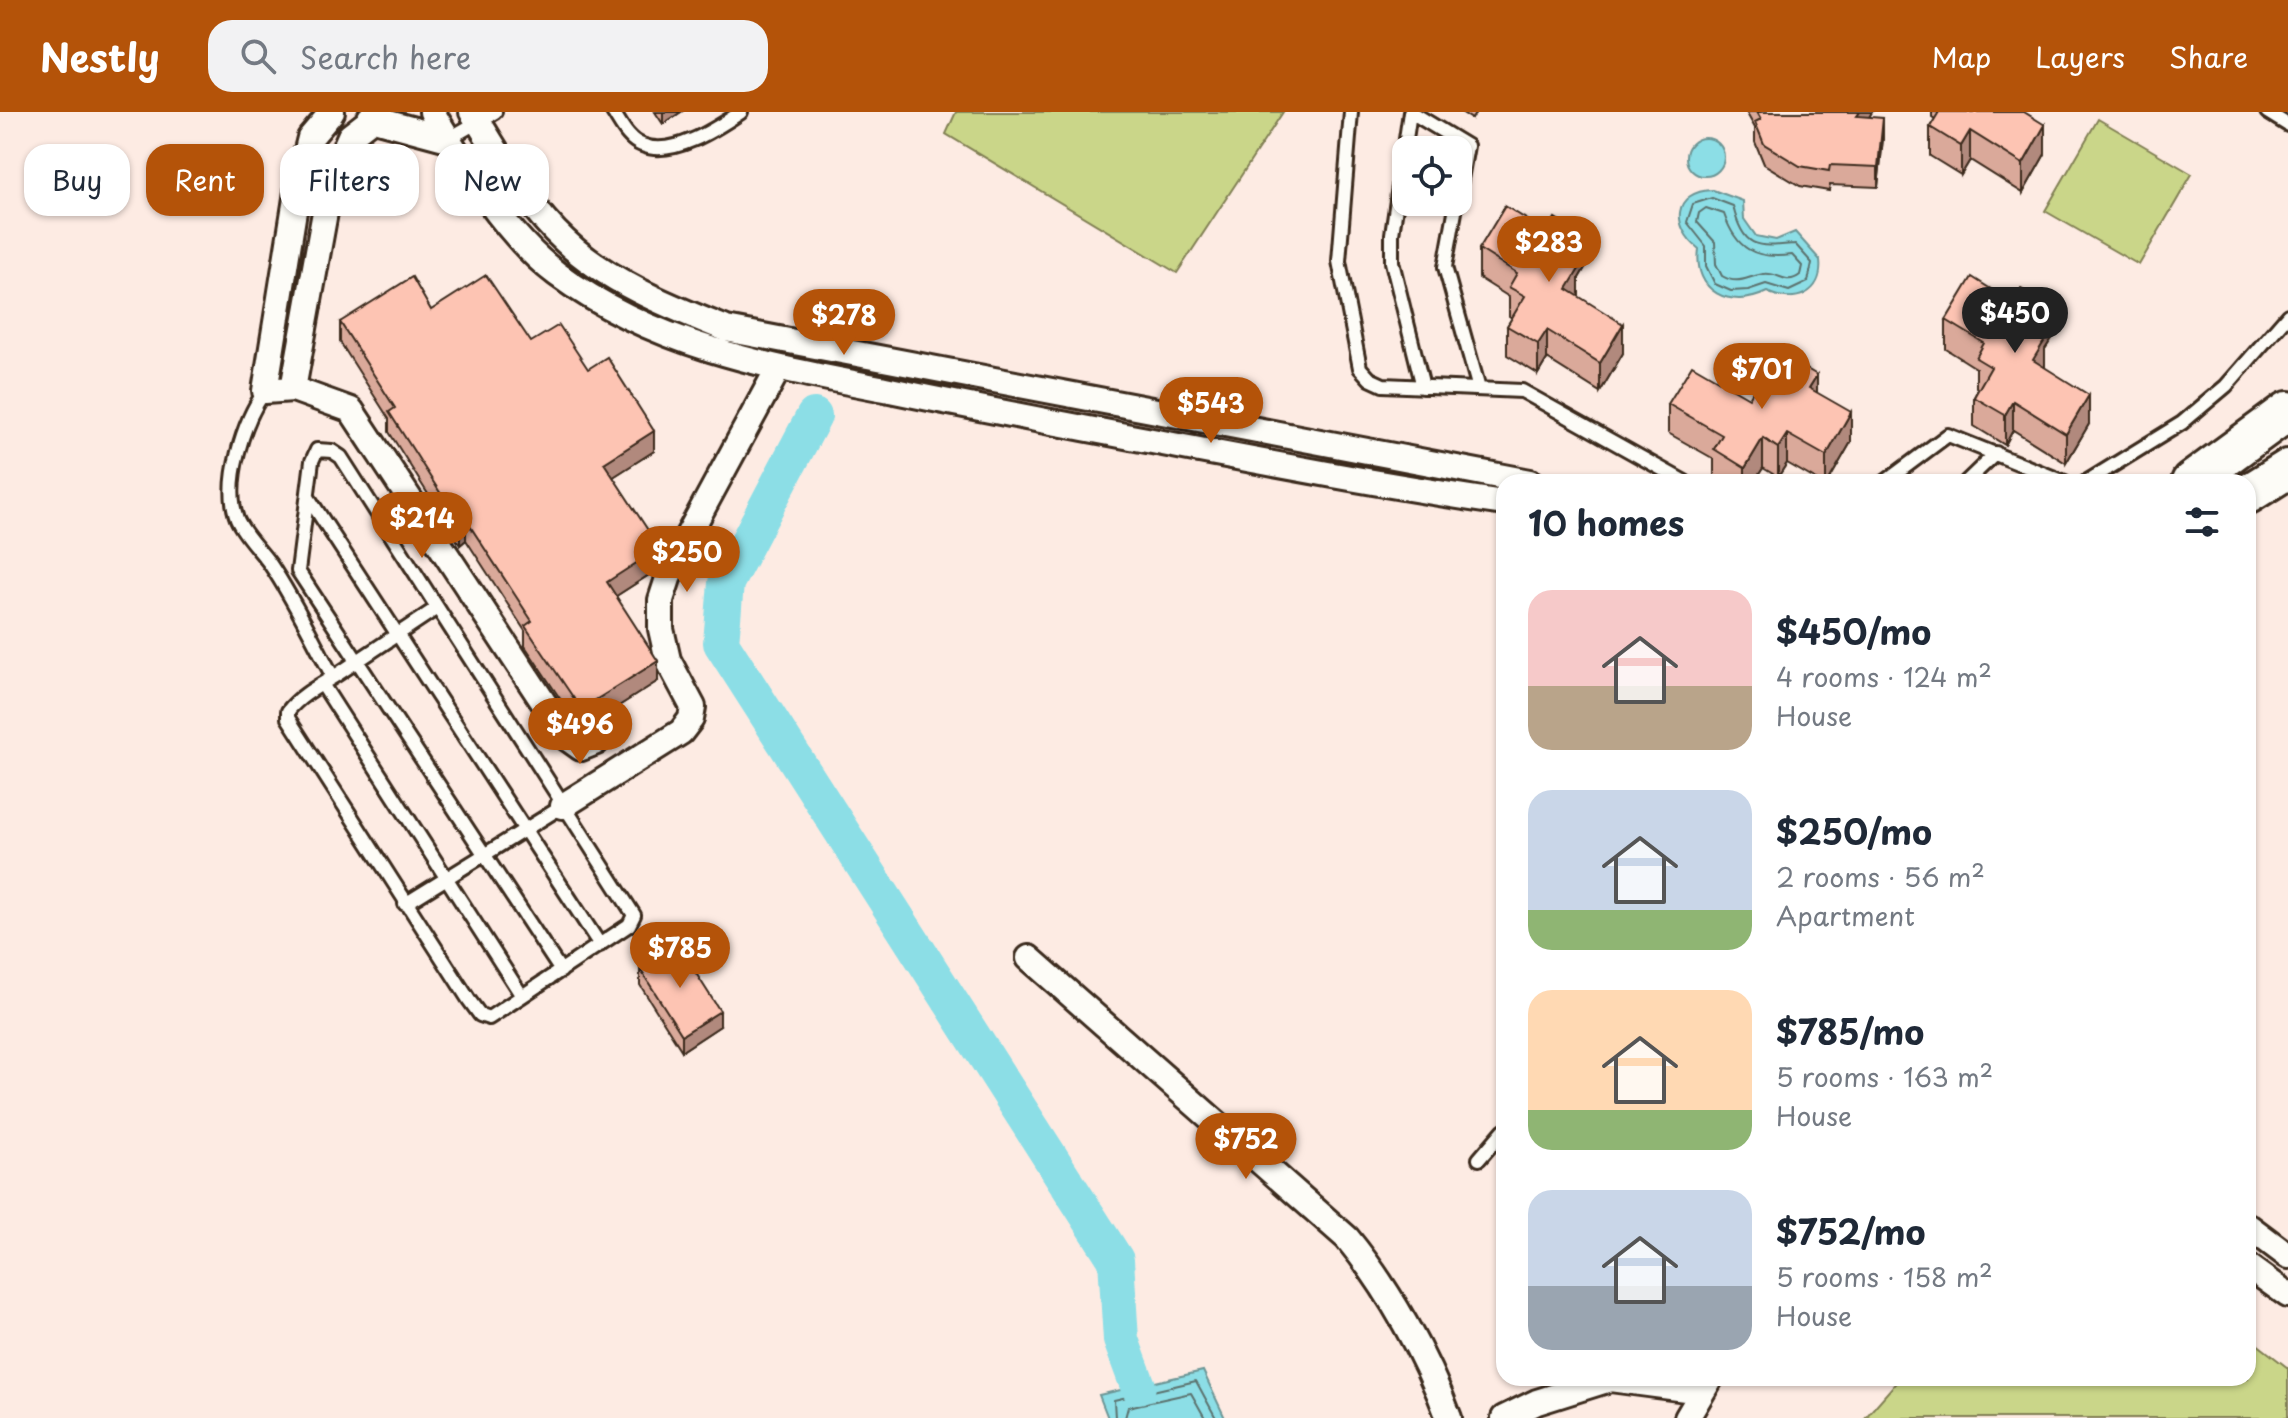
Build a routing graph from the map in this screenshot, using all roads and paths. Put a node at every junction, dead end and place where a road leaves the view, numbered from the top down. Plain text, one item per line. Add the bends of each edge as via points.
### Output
1 (332, 112) edge
2 (432, 112) edge
3 (613, 112) edge
4 (741, 112) edge
5 (1351, 112) edge
6 (1411, 112) edge
7 (2267, 112) edge
8 (376, 115) edge
9 (482, 115) edge
10 (2288, 125) edge
11 (448, 139) junction
12 (2288, 315) edge
13 (785, 370) junction
14 (1423, 387) junction
15 (293, 389) junction
16 (1479, 389) junction
17 (265, 391) junction
18 (2288, 411) edge
19 (1996, 453) junction
20 (2288, 469) edge
21 (1671, 474) edge
22 (1896, 474) edge
23 (1974, 474) edge
24 (2046, 474) edge
25 (2099, 474) edge
26 (2207, 474) edge
27 (1496, 475) edge
28 (2256, 489) edge
29 (308, 497) junction
30 (1496, 502) edge
31 (437, 608) junction
32 (397, 634) junction
33 (357, 661) junction
34 (328, 681) junction
35 (596, 742) dead end
36 (563, 806) junction
37 (525, 830) junction
38 (484, 855) junction
39 (446, 878) junction
40 (405, 904) junction
41 (600, 945) junction
42 (1029, 958) dead end
43 (561, 971) junction
44 (522, 996) junction
45 (1496, 1139) edge
46 (1479, 1159) dead end
47 (2256, 1232) edge
48 (2288, 1256) edge
49 (2256, 1272) edge
50 (2288, 1295) edge
51 (1588, 1386) edge
52 (1705, 1386) edge
53 (1449, 1418) edge
54 (1504, 1418) edge
55 (1687, 1418) edge

1 - 17 street via 310,138 298,186
2 - 11 street
3 - 4 lane via 642,146 660,148 702,138
5 - 14 lane via 1339,261 1360,368 1383,385
6 - 14 lane via 1392,262
6 - 16 lane via 1467,146 1445,267
7 - 10 lane
8 - 11 street
8 - 15 street via 350,136 331,179
9 - 11 lane
9 - 27 street via 527,199 566,243 683,312 726,329
11 - 13 street via 505,219 556,273 672,337
12 - 25 lane via 2226,386 2182,423
13 - 30 street
13 - 36 street via 685,539 661,600 663,644 692,699 691,719 681,732
14 - 16 lane
15 - 17 street
15 - 35 street via 351,410 567,738 581,748
16 - 21 lane via 1522,391
17 - 34 lane via 240,442 233,494 236,517 271,566
18 - 26 main road
19 - 22 lane via 1948,435
19 - 23 lane
19 - 24 lane
20 - 28 main road
29 - 31 lane via 314,454 321,448 332,451 341,457
29 - 32 lane
29 - 33 lane via 298,571
31 - 32 lane
31 - 36 lane
32 - 33 lane
32 - 37 lane
33 - 34 lane
33 - 38 lane
34 - 39 lane
34 - 40 lane via 295,702 288,718
36 - 37 lane
36 - 41 lane via 634,915 629,925
37 - 38 lane
37 - 41 lane
38 - 39 lane
38 - 43 lane
39 - 40 lane
39 - 44 lane
40 - 44 lane via 480,1015 489,1018
41 - 43 lane
42 - 53 street via 1347,1238 1369,1265
43 - 44 lane
45 - 46 lane
47 - 48 street
49 - 50 street
51 - 54 street
52 - 55 street

